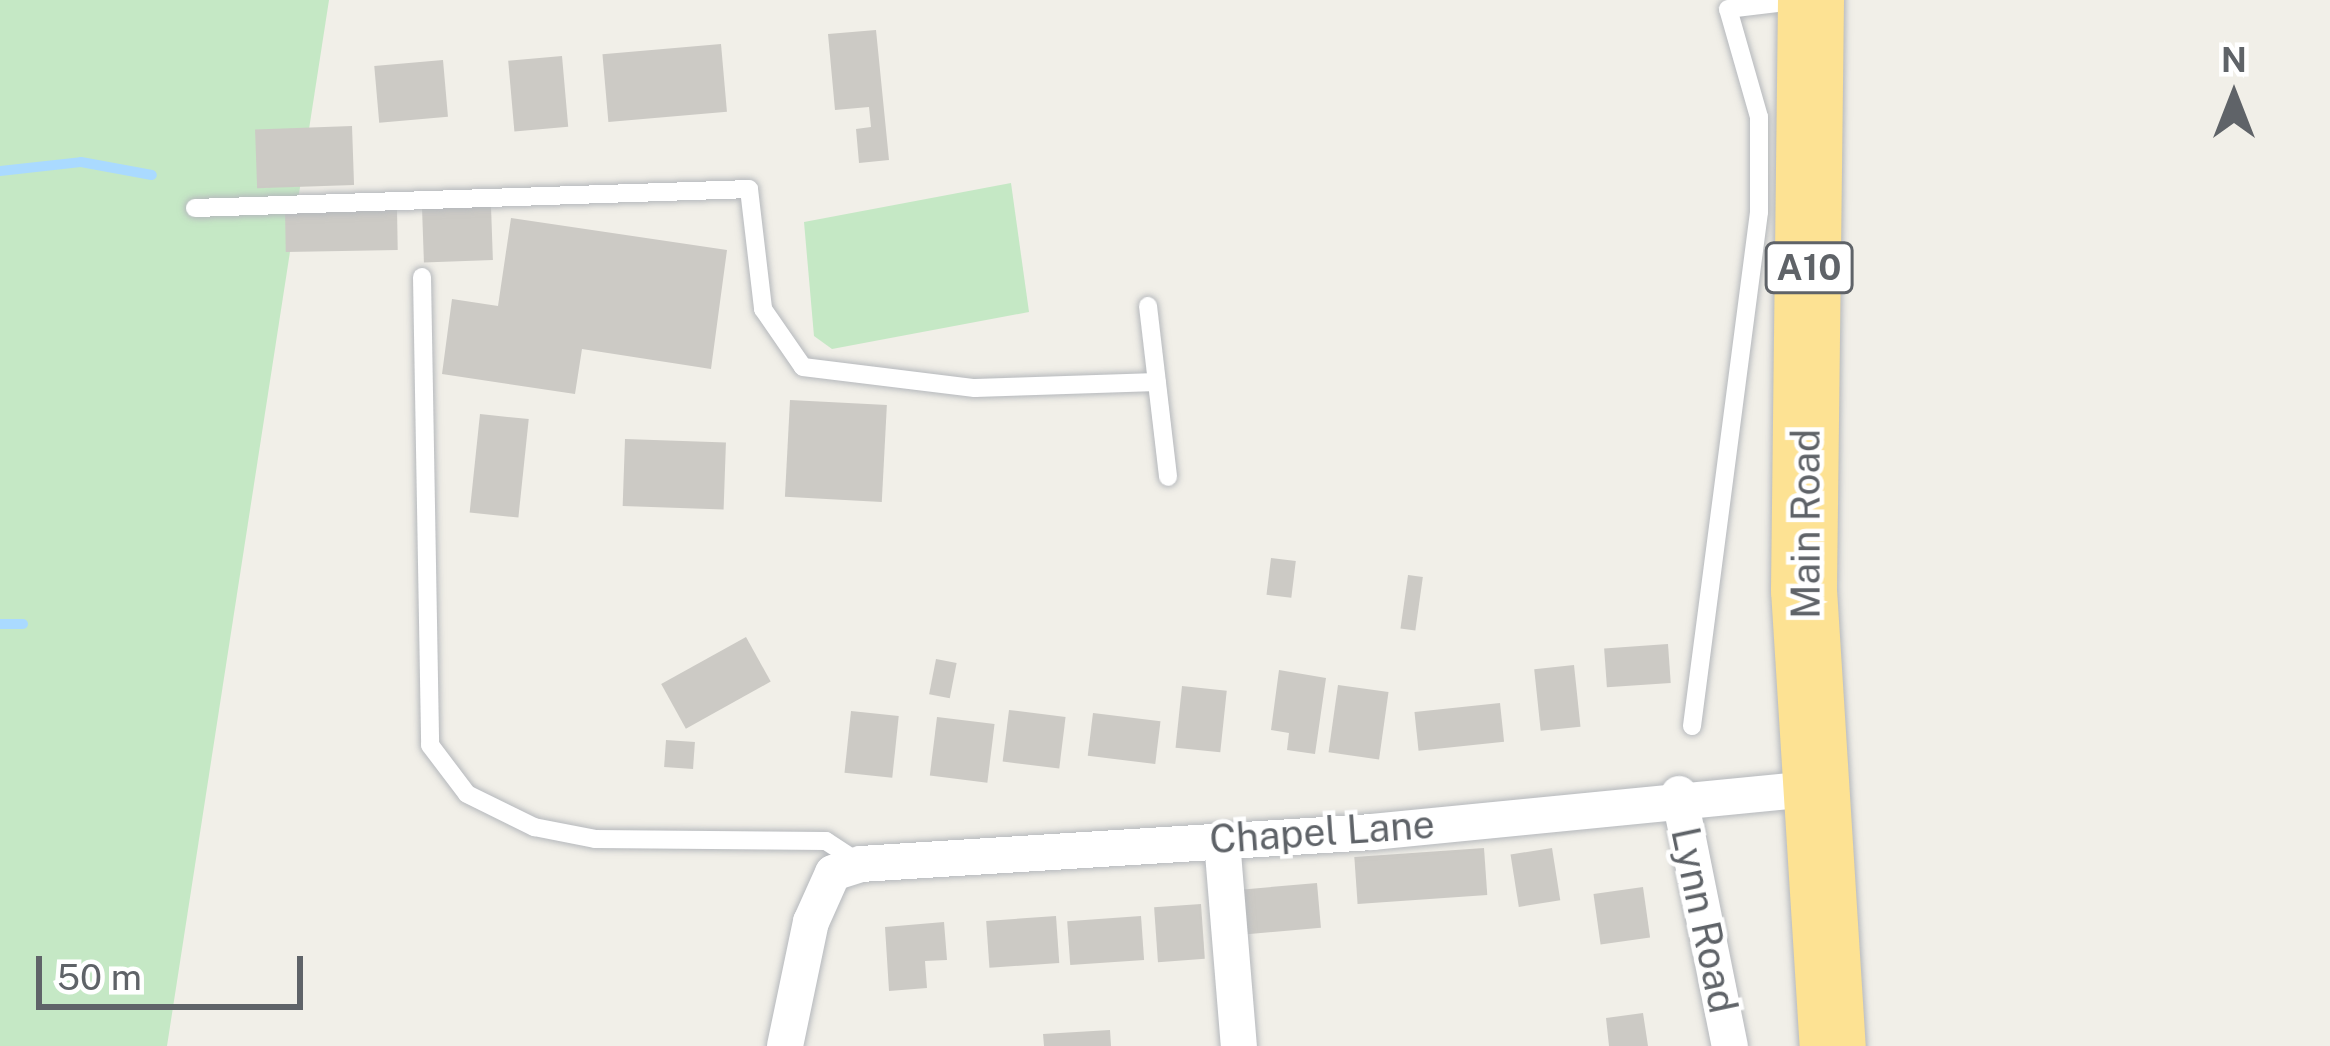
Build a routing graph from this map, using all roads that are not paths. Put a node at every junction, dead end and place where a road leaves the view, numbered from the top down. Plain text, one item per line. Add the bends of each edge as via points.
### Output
1 (1809, 0) edge
2 (195, 208) dead end
3 (422, 278) dead end
4 (1148, 306) dead end
5 (1157, 382) junction
6 (1168, 477) dead end
7 (1692, 726) dead end
8 (1811, 789) junction
9 (1679, 794) junction
10 (1222, 841) junction
11 (847, 868) junction
12 (785, 1046) edge
13 (1239, 1046) edge
14 (1730, 1046) edge
15 (1833, 1046) edge

1 - 7 lane via 1728,10 1759,117 1759,212
1 - 8 highway, Main Road / A10
2 - 5 lane via 749,188 763,309 803,367 975,388
3 - 11 lane via 430,745 467,794 534,827 595,839 826,841
4 - 5 lane
5 - 6 lane
8 - 9 street, Chapel Lane
8 - 15 highway, Main Road / A10
9 - 10 street, Chapel Lane
9 - 14 street, Lynn Road
10 - 11 street, Chapel Lane
10 - 13 street
11 - 12 street

